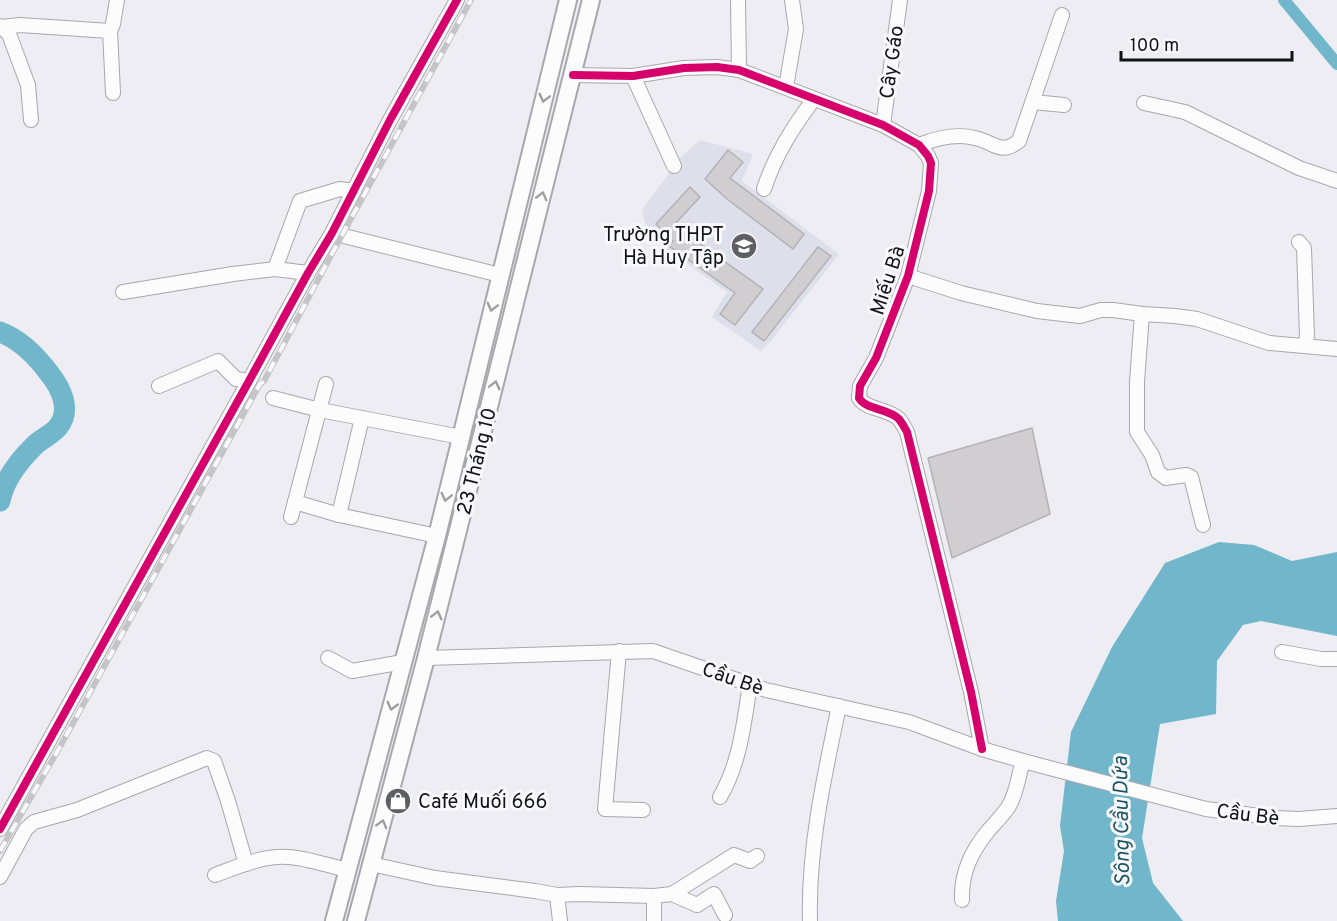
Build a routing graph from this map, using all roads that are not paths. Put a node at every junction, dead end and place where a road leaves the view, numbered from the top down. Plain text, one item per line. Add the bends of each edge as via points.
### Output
1 (117, 0) edge
2 (457, 0) edge
3 (568, 0) edge
4 (591, 0) edge
5 (738, 0) edge
6 (792, 0) edge
7 (900, 0) edge
8 (1062, 15) dead end
9 (1, 27) edge
10 (110, 30) junction
11 (551, 70) junction
12 (739, 70) junction
13 (573, 75) junction
14 (633, 75) junction
15 (786, 87) junction
16 (113, 93) dead end
17 (814, 99) junction
18 (1033, 102) junction
19 (1144, 103) dead end
20 (1064, 105) dead end
21 (31, 120) dead end
22 (883, 125) junction
23 (920, 145) junction
24 (674, 166) dead end
25 (1337, 181) edge
26 (764, 189) dead end
27 (354, 190) junction
28 (332, 233) junction
29 (1299, 242) dead end
30 (275, 269) junction
31 (308, 273) junction
32 (500, 275) junction
33 (908, 276) junction
34 (123, 292) dead end
35 (1142, 314) junction
36 (1305, 346) junction
37 (1337, 348) edge
38 (249, 381) junction
39 (326, 384) dead end
40 (159, 386) dead end
41 (273, 398) dead end
42 (320, 410) junction
43 (362, 418) junction
44 (461, 437) junction
45 (295, 502) junction
46 (339, 515) junction
47 (291, 518) dead end
48 (1203, 525) dead end
49 (437, 536) junction
50 (619, 651) junction
51 (1282, 652) dead end
52 (328, 658) dead end
53 (426, 658) junction
54 (1337, 659) edge
55 (404, 662) junction
56 (750, 684) junction
57 (839, 706) junction
58 (982, 749) junction
59 (1028, 763) junction
60 (720, 797) dead end
61 (643, 810) dead end
62 (1337, 816) edge
63 (0, 829) edge
64 (758, 855) dead end
65 (246, 864) junction
66 (371, 864) junction
67 (348, 870) junction
68 (214, 875) dead end
69 (0, 877) edge
70 (672, 894) junction
71 (557, 896) junction
72 (654, 896) junction
73 (962, 900) dead end
74 (725, 915) dead end
75 (334, 921) edge
76 (356, 921) edge
77 (560, 921) edge
78 (654, 921) edge
79 (810, 921) edge

1 - 10 street
2 - 27 street
3 - 11 main road, 23 Tháng 10
4 - 13 main road, 23 Tháng 10
5 - 12 street
6 - 15 street via 796,29
7 - 22 street, Cây Gáo
8 - 18 street
9 - 10 street
9 - 21 street via 9,34 28,85
10 - 16 street
11 - 13 main road
11 -> 32 main road, 23 Tháng 10
12 - 14 street via 684,68
12 - 15 street
13 - 14 street
53 -> 13 main road, 23 Tháng 10
14 - 24 street
15 - 17 street
17 - 22 street
17 - 26 street via 787,137
18 - 20 street
18 - 23 street via 1019,141 1010,147 999,148 975,138 940,137
19 - 25 street via 1185,112 1299,168
22 - 23 street
23 - 33 street, Miếu Bà via 928,156 932,174
27 - 28 street
27 - 30 street via 340,189 300,201
28 - 31 street
28 - 32 street
29 - 36 street via 1304,248
30 - 31 street
30 - 34 street
31 - 38 street
32 -> 44 main road, 23 Tháng 10
33 - 35 street via 1037,311 1080,316 1101,310
33 - 58 street, Miếu Bà via 880,348 860,386 859,398 891,413 907,432
35 - 36 street via 1197,319 1269,343
35 - 48 street via 1137,432 1158,472 1166,478 1191,477
36 - 37 street
38 - 40 street via 236,379 218,361
38 - 63 street
39 - 42 street
41 - 42 street
42 - 43 street
42 - 45 street
43 - 44 street
43 - 46 street
44 -> 49 main road, 23 Tháng 10
45 - 46 street
45 - 47 street
46 - 49 street
49 - 55 main road, 23 Tháng 10
50 - 53 street, Cầu Bè
50 - 56 street, Cầu Bè via 653,651
50 - 61 street via 605,808
51 - 54 street
52 - 55 street via 352,671
53 - 55 main road
66 -> 53 main road, 23 Tháng 10
55 -> 67 main road, 23 Tháng 10
56 - 57 street, Cầu Bè
56 - 60 street via 740,745
57 - 58 street, Cầu Bè via 909,722
57 - 79 street via 822,784 810,881
58 - 59 street, Cầu Bè
59 - 62 street, Cầu Bè via 1206,809 1256,817
59 - 73 street via 1006,809 967,864
64 - 70 street via 750,861 735,855
65 - 67 street via 287,857
65 - 68 street
65 - 69 street via 214,761 207,758 76,810 34,822
66 - 71 street
66 - 76 main road, 23 Tháng 10
67 - 75 main road, 23 Tháng 10
70 - 72 street
70 - 74 street via 697,905 714,894
71 - 72 street
71 - 77 street
72 - 78 street

